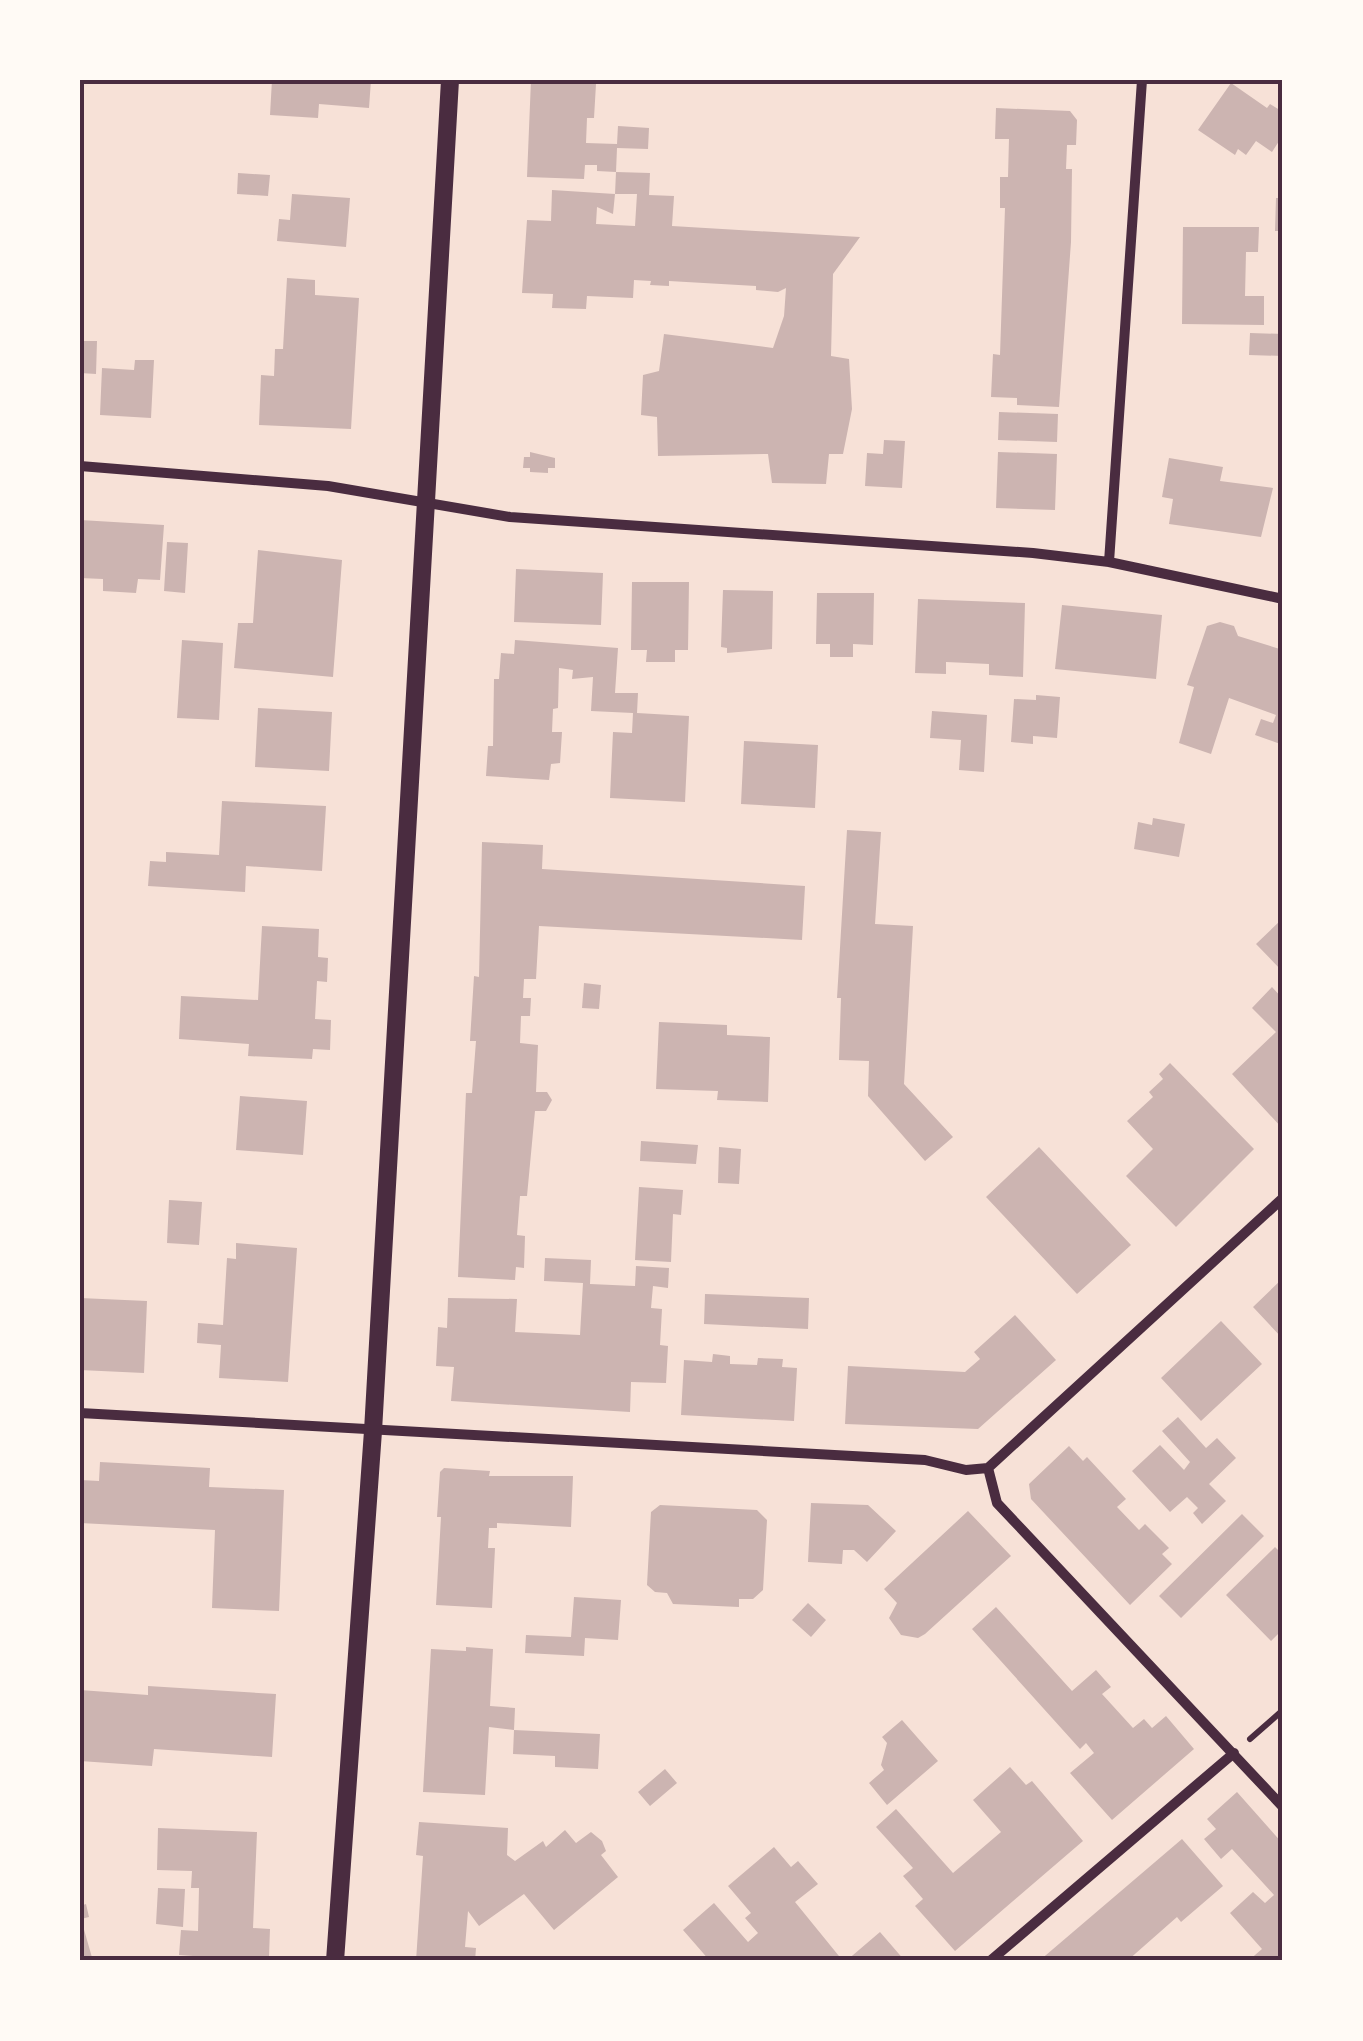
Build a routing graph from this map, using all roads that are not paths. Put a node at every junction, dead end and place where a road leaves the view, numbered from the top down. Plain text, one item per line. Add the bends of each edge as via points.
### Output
1 (450, 80) edge
2 (1142, 80) edge
3 (80, 466) edge
4 (425, 503) junction
5 (1108, 562) junction
6 (1283, 599) edge
7 (1283, 1198) edge
8 (80, 1413) edge
9 (373, 1431) junction
10 (988, 1468) junction
11 (1234, 1753) junction
12 (1283, 1806) edge
13 (335, 1961) edge
14 (990, 1961) edge

1 - 4 street
2 - 5 street
3 - 4 street via 328,486
4 - 5 street via 510,517
4 - 9 street
5 - 6 street
7 - 10 street
8 - 9 street
9 - 10 street
9 - 13 street
10 - 11 street via 997,1503
11 - 12 street
11 - 14 street

